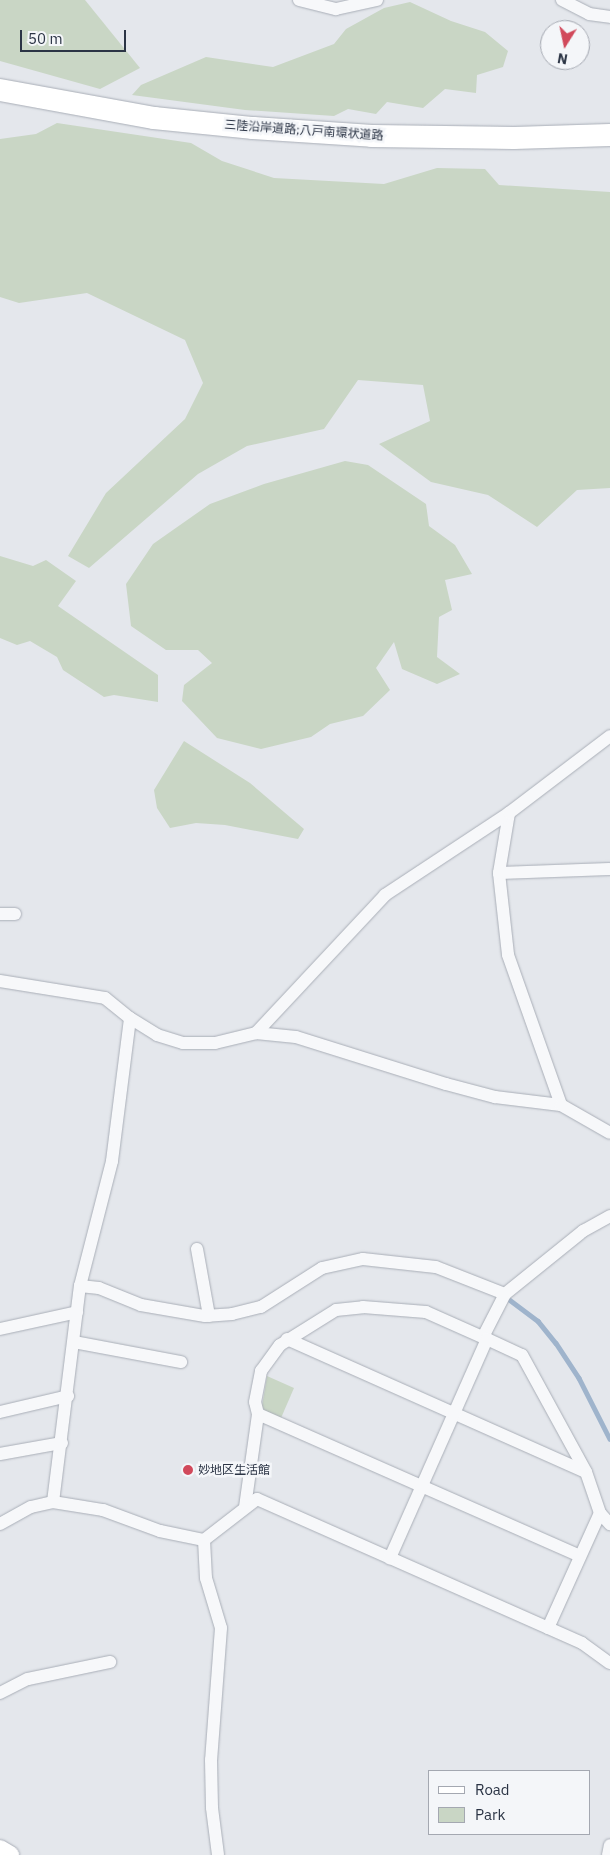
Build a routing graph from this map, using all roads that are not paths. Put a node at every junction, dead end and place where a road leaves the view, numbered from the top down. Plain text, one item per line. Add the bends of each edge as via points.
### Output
1 (299, 0) edge
2 (377, 0) edge
3 (562, 0) edge
4 (610, 17) edge
5 (0, 90) edge
6 (610, 135) edge
7 (610, 736) edge
8 (509, 813) junction
9 (610, 869) edge
10 (499, 873) junction
11 (0, 914) edge
12 (14, 914) dead end
13 (0, 981) edge
14 (130, 1018) junction
15 (256, 1033) junction
16 (561, 1105) junction
17 (610, 1133) edge
18 (610, 1216) edge
19 (197, 1249) dead end
20 (80, 1286) junction
21 (505, 1294) junction
22 (77, 1312) junction
23 (209, 1316) junction
24 (0, 1329) edge
25 (485, 1338) junction
26 (287, 1339) junction
27 (74, 1342) junction
28 (181, 1362) dead end
29 (68, 1396) junction
30 (0, 1412) edge
31 (258, 1414) junction
32 (454, 1414) junction
33 (62, 1443) junction
34 (0, 1454) edge
35 (586, 1472) junction
36 (422, 1488) junction
37 (53, 1502) junction
38 (245, 1508) junction
39 (600, 1513) junction
40 (0, 1524) edge
41 (610, 1524) edge
42 (204, 1540) junction
43 (580, 1556) junction
44 (390, 1558) junction
45 (548, 1628) junction
46 (110, 1662) dead end
47 (610, 1663) edge
48 (0, 1693) edge
49 (610, 1845) edge
50 (0, 1849) edge
51 (10, 1855) edge
52 (218, 1855) edge
53 (608, 1855) edge

1 - 2 street via 336,9
3 - 4 street via 589,14
5 - 6 highway, 三陸沿岸道路;八戸南環状道路 via 154,118 372,136 514,138
7 - 8 street
8 - 10 street
8 - 15 street via 386,895
9 - 10 street
10 - 16 street via 508,955
11 - 12 street
13 - 14 street via 105,998
14 - 15 street via 157,1035 183,1042 215,1043
14 - 20 street via 112,1161
15 - 16 street via 296,1038 495,1097
16 - 17 street
18 - 21 street via 583,1230
19 - 23 street
20 - 22 street
20 - 23 street via 99,1288 141,1305
21 - 23 street via 436,1267 363,1259 322,1268 261,1307
21 - 25 street
22 - 24 street
22 - 27 street
25 - 26 street via 426,1312 363,1306 336,1310
25 - 32 street
25 - 35 street via 522,1355
26 - 31 street via 261,1371 255,1402
26 - 32 street
27 - 28 street
27 - 29 street
29 - 30 street
29 - 33 street
31 - 36 street
31 - 38 street
32 - 35 street
32 - 36 street
33 - 34 street
33 - 37 street
35 - 39 street
36 - 43 street
36 - 44 street
37 - 40 street via 31,1507
37 - 42 street via 103,1510 179,1536
38 - 42 street
38 - 44 street via 257,1500
39 - 41 street
39 - 43 street
42 - 52 street via 206,1578 221,1628 211,1760 212,1808
43 - 45 street
44 - 45 street
45 - 47 street via 582,1643
46 - 48 street via 28,1679
49 - 53 street
50 - 51 main road

